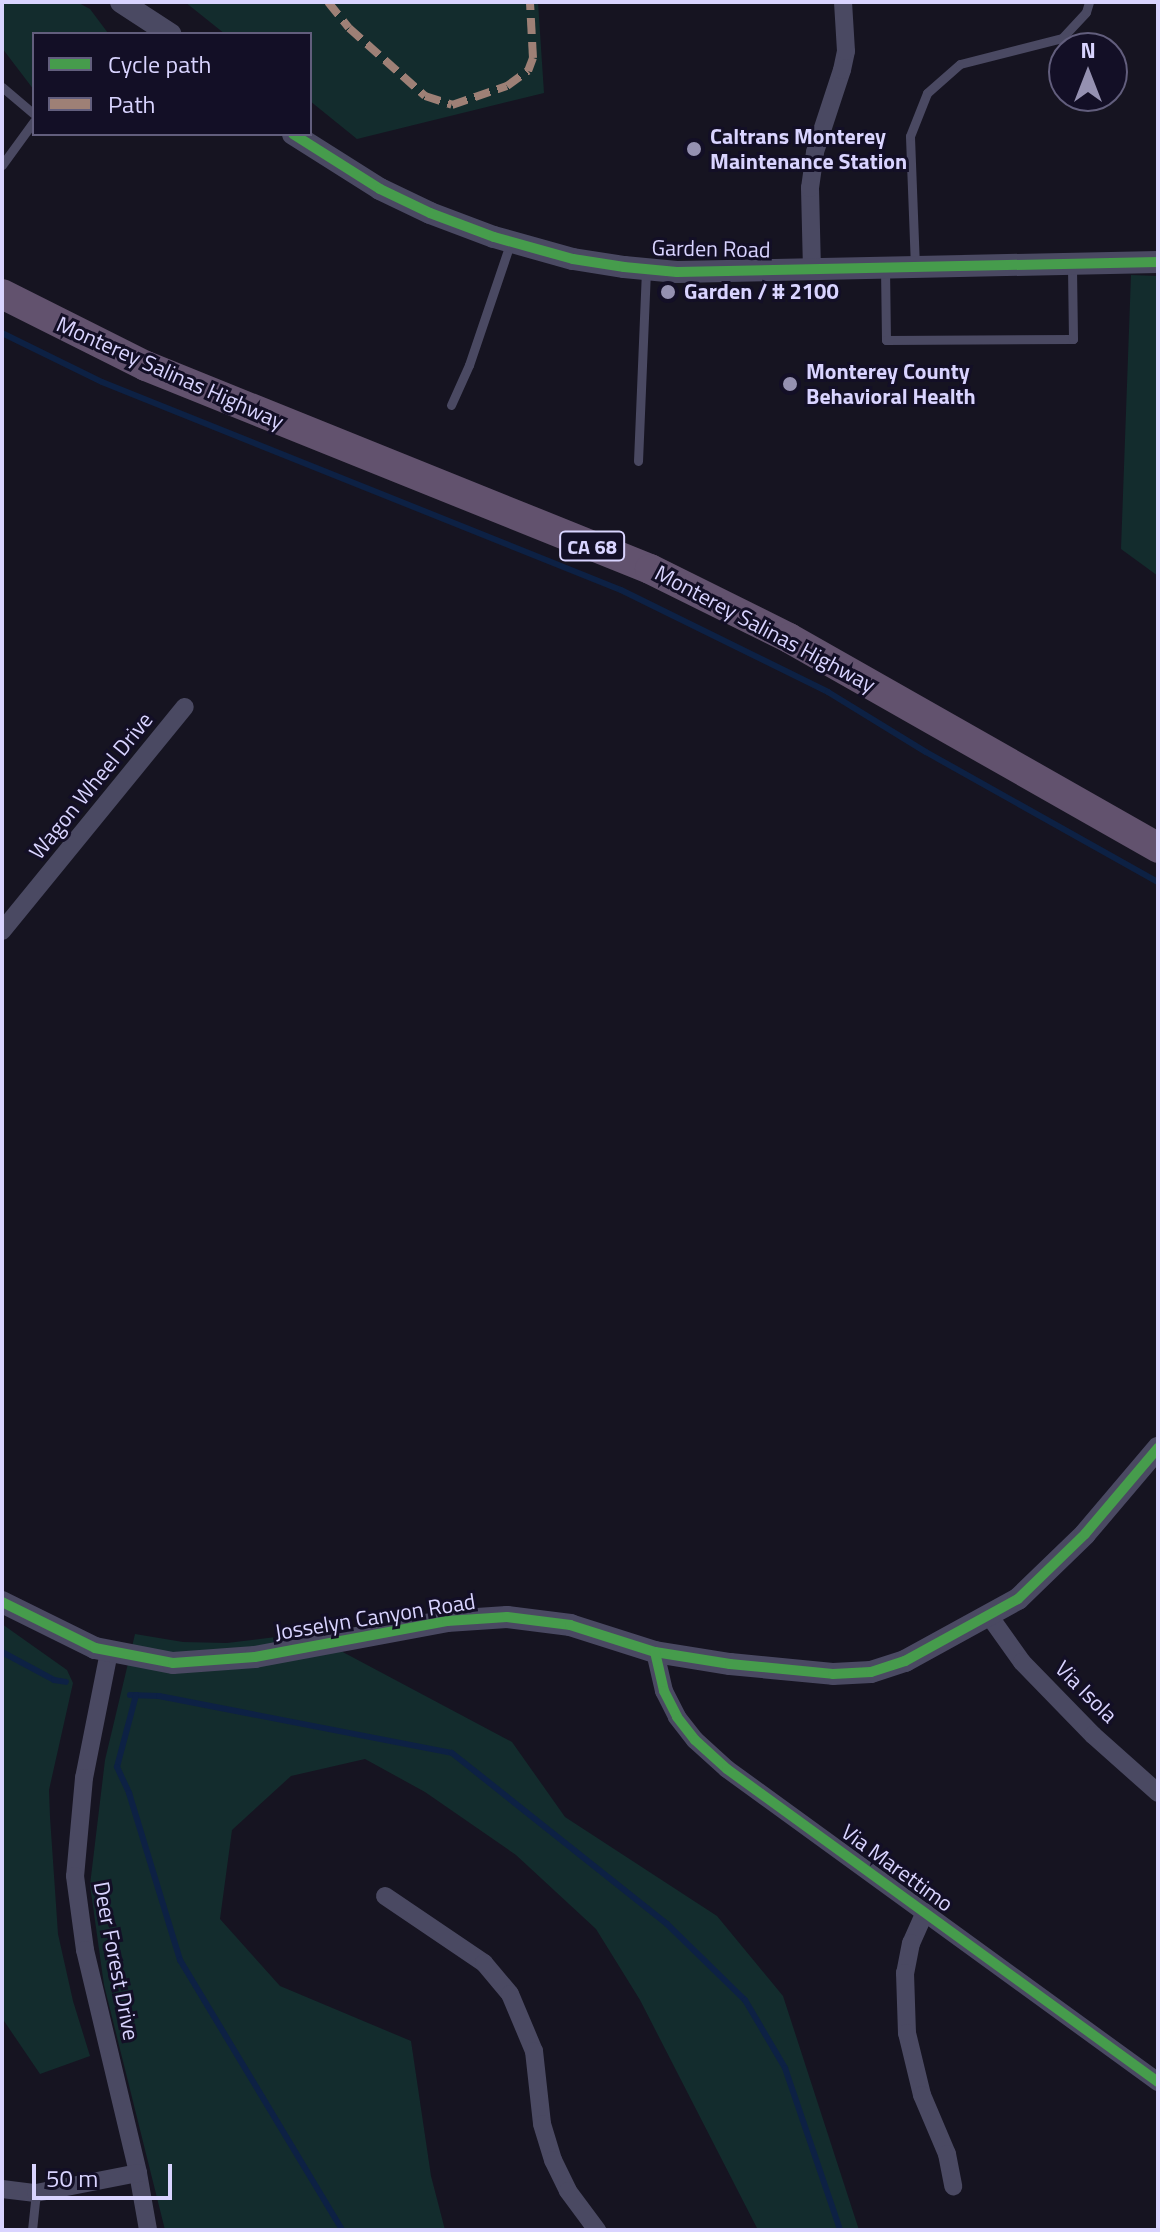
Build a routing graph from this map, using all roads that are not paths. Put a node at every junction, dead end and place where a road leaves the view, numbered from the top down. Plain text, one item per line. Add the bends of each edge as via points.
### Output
1 (121, 2) edge
2 (843, 2) edge
3 (1089, 2) edge
4 (167, 32) edge
5 (2, 87) edge
6 (32, 112) edge
7 (32, 124) edge
8 (296, 136) edge
9 (2, 165) edge
10 (511, 241) junction
11 (1158, 262) edge
12 (1072, 264) junction
13 (915, 267) junction
14 (885, 268) junction
15 (646, 269) junction
16 (812, 270) junction
17 (2, 294) edge
18 (451, 405) dead end
19 (638, 461) dead end
20 (185, 707) dead end
21 (1158, 848) edge
22 (2, 931) edge
23 (1158, 1448) edge
24 (2, 1602) edge
25 (990, 1617) junction
26 (109, 1652) junction
27 (655, 1652) junction
28 (1155, 1783) edge
29 (385, 1896) dead end
30 (925, 1912) junction
31 (1158, 2082) edge
32 (138, 2173) junction
33 (953, 2186) dead end
34 (2, 2189) edge
35 (36, 2193) junction
36 (32, 2230) edge
37 (148, 2230) edge
38 (597, 2230) edge

1 - 4 street
2 - 16 street via 846,51 815,152 810,188
3 - 13 lane via 1062,38 960,64 927,93 910,136
5 - 6 lane
7 - 9 lane
8 - 10 street, Garden Road via 380,189
10 - 15 street, Garden Road via 573,259
10 - 18 lane
11 - 12 street, Garden Road
12 - 13 street, Garden Road
12 - 14 lane via 1073,339 886,340
13 - 14 street, Garden Road
14 - 16 street, Garden Road
15 - 16 street, Garden Road
15 - 19 lane
17 - 21 highway, Monterey Salinas Highway / CA 68 via 155,370 650,569 789,638
20 - 22 street, Wagon Wheel Drive
23 - 25 street, Josselyn Canyon Road via 1051,1569
24 - 26 street, Josselyn Canyon Road
25 - 27 street, Josselyn Canyon Road via 905,1661 853,1674
25 - 28 street, Via Isola via 1022,1662 1093,1735
26 - 27 street, Josselyn Canyon Road via 173,1663 229,1660 447,1621 507,1617 570,1625
26 - 32 street, Deer Forest Drive via 84,1778 75,1876 85,1950
27 - 30 street, Via Marettimo via 664,1691 695,1740 727,1769
29 - 38 street via 476,1957 510,1994 534,2051 542,2124 553,2160
30 - 31 street, Via Marettimo
30 - 33 street via 905,1973 907,2033
32 - 35 street
32 - 37 street, Deer Forest Drive
34 - 35 street
35 - 36 lane

